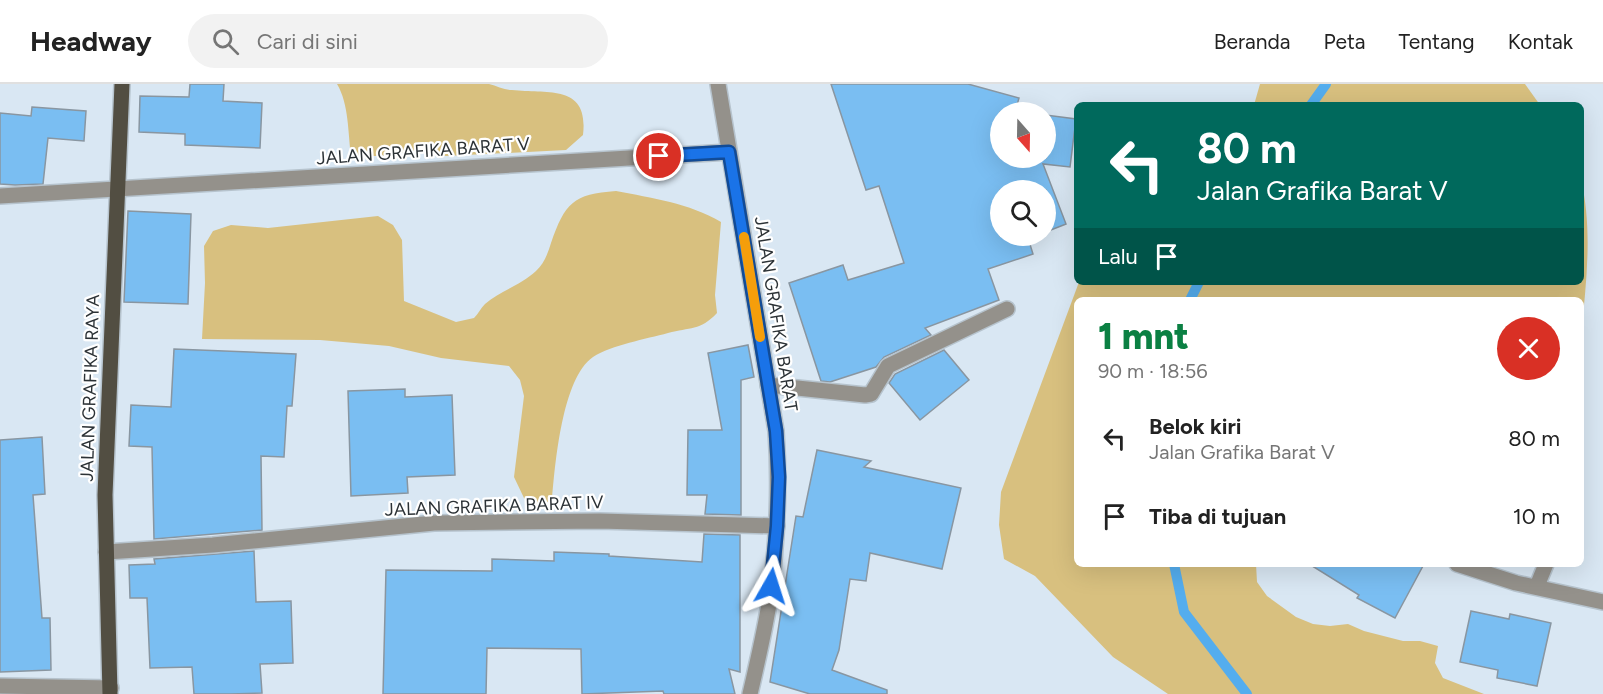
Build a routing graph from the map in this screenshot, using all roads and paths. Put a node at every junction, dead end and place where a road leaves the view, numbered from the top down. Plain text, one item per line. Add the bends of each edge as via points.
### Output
1 (122, 84) edge
2 (718, 84) edge
3 (729, 152) junction
4 (118, 190) junction
5 (0, 196) edge
6 (1007, 309) dead end
7 (768, 385) junction
8 (777, 526) junction
9 (106, 552) junction
10 (1466, 567) edge
11 (1545, 567) edge
12 (1537, 586) junction
13 (1603, 602) edge
14 (0, 686) edge
15 (110, 691) edge
16 (750, 694) edge

1 - 4 main road, JALAN GRAFIKA RAYA
2 - 3 street, JALAN GRAFIKA BARAT
3 - 4 street, JALAN GRAFIKA BARAT V
3 - 7 street, JALAN GRAFIKA BARAT
4 - 5 street, JALAN GRAFIKA BARAT V
4 - 9 main road, JALAN GRAFIKA RAYA
6 - 7 street via 888,366 871,394
7 - 8 street, JALAN GRAFIKA BARAT via 779,477
8 - 9 street, JALAN GRAFIKA BARAT IV via 600,521 434,523
8 - 16 street, JALAN GRAFIKA BARAT via 769,605
9 - 15 main road, JALAN GRAFIKA RAYA
10 - 12 street
11 - 12 street
12 - 13 street
14 - 15 street

